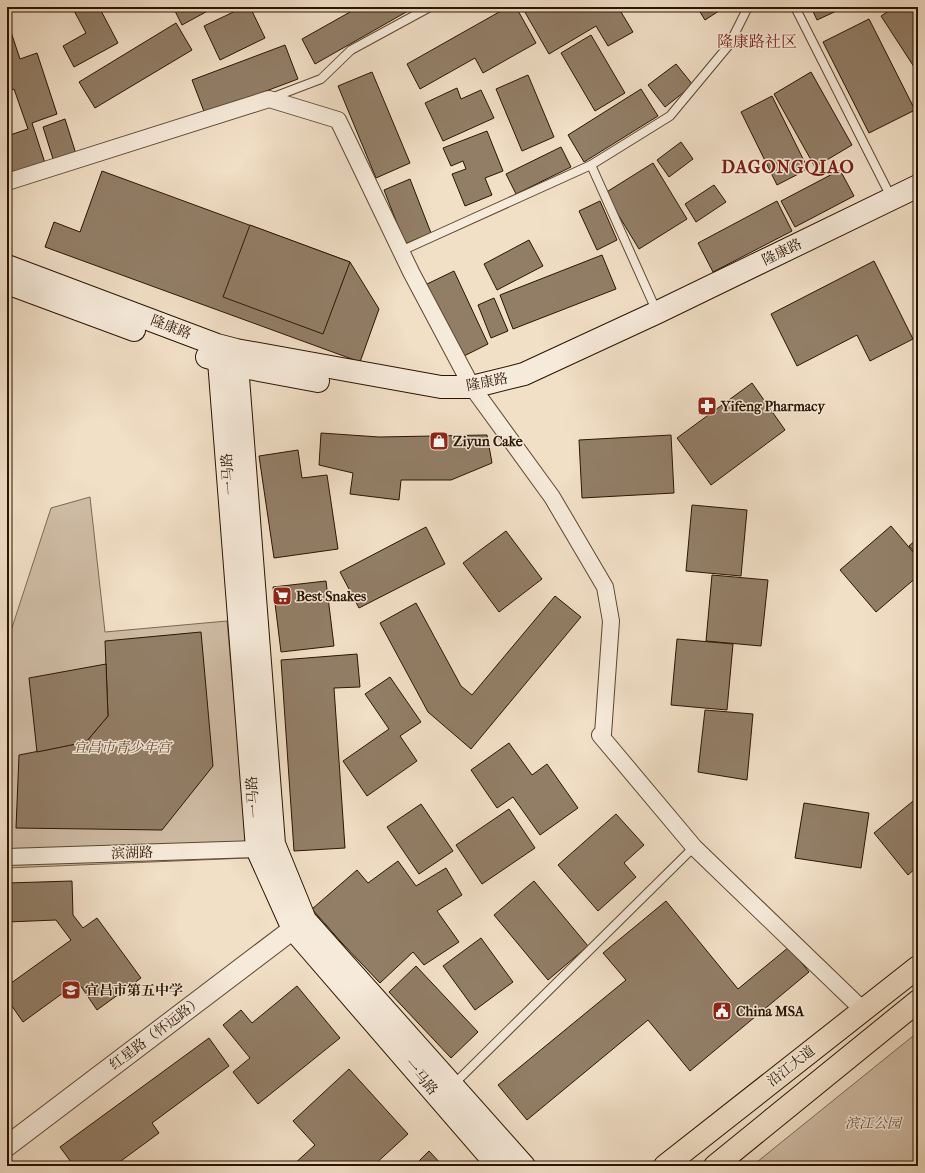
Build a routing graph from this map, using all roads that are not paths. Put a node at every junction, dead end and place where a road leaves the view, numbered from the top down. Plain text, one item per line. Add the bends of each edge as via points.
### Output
1 (430, 7) edge
2 (748, 7) edge
3 (796, 7) edge
4 (269, 99) junction
5 (591, 165) junction
6 (7, 182) edge
7 (918, 186) edge
8 (892, 199) junction
9 (918, 201) edge
10 (401, 251) junction
11 (7, 266) edge
12 (7, 283) edge
13 (658, 312) junction
14 (228, 356) junction
15 (477, 394) junction
16 (694, 847) junction
17 (257, 849) junction
18 (7, 857) edge
19 (299, 924) junction
20 (918, 967) edge
21 (918, 1001) edge
22 (863, 1010) junction
23 (446, 1092) junction
24 (7, 1146) edge
25 (498, 1166) edge
26 (524, 1166) edge
27 (665, 1166) edge
28 (715, 1166) edge

1 - 4 lane via 351,50 321,79
2 - 5 lane via 729,45 670,116
3 - 8 lane
4 - 6 street
4 - 10 street via 338,120
5 - 10 lane
5 - 13 lane
7 - 8 main road, 隆康路
8 - 13 main road, 隆康路
9 - 15 main road, 隆康路 via 535,385
10 - 15 street
11 - 14 main road, 隆康路
12 - 14 main road, 隆康路
13 - 15 main road, 隆康路
14 - 15 main road, 隆康路
14 - 17 main road, 一马路
14 - 19 main road, 一马路 via 274,844
15 - 16 street via 552,498 605,587 611,621 603,734 600,735
16 - 22 street
16 - 23 lane
17 - 18 street, 滨湖路
17 - 19 main road, 一马路
19 - 23 main road, 一马路
19 - 24 street, 红星路（怀远路）
20 - 22 main road, 沿江大道
21 - 28 main road, 沿江大道
22 - 27 main road, 沿江大道
23 - 25 main road, 一马路
23 - 26 main road, 一马路

